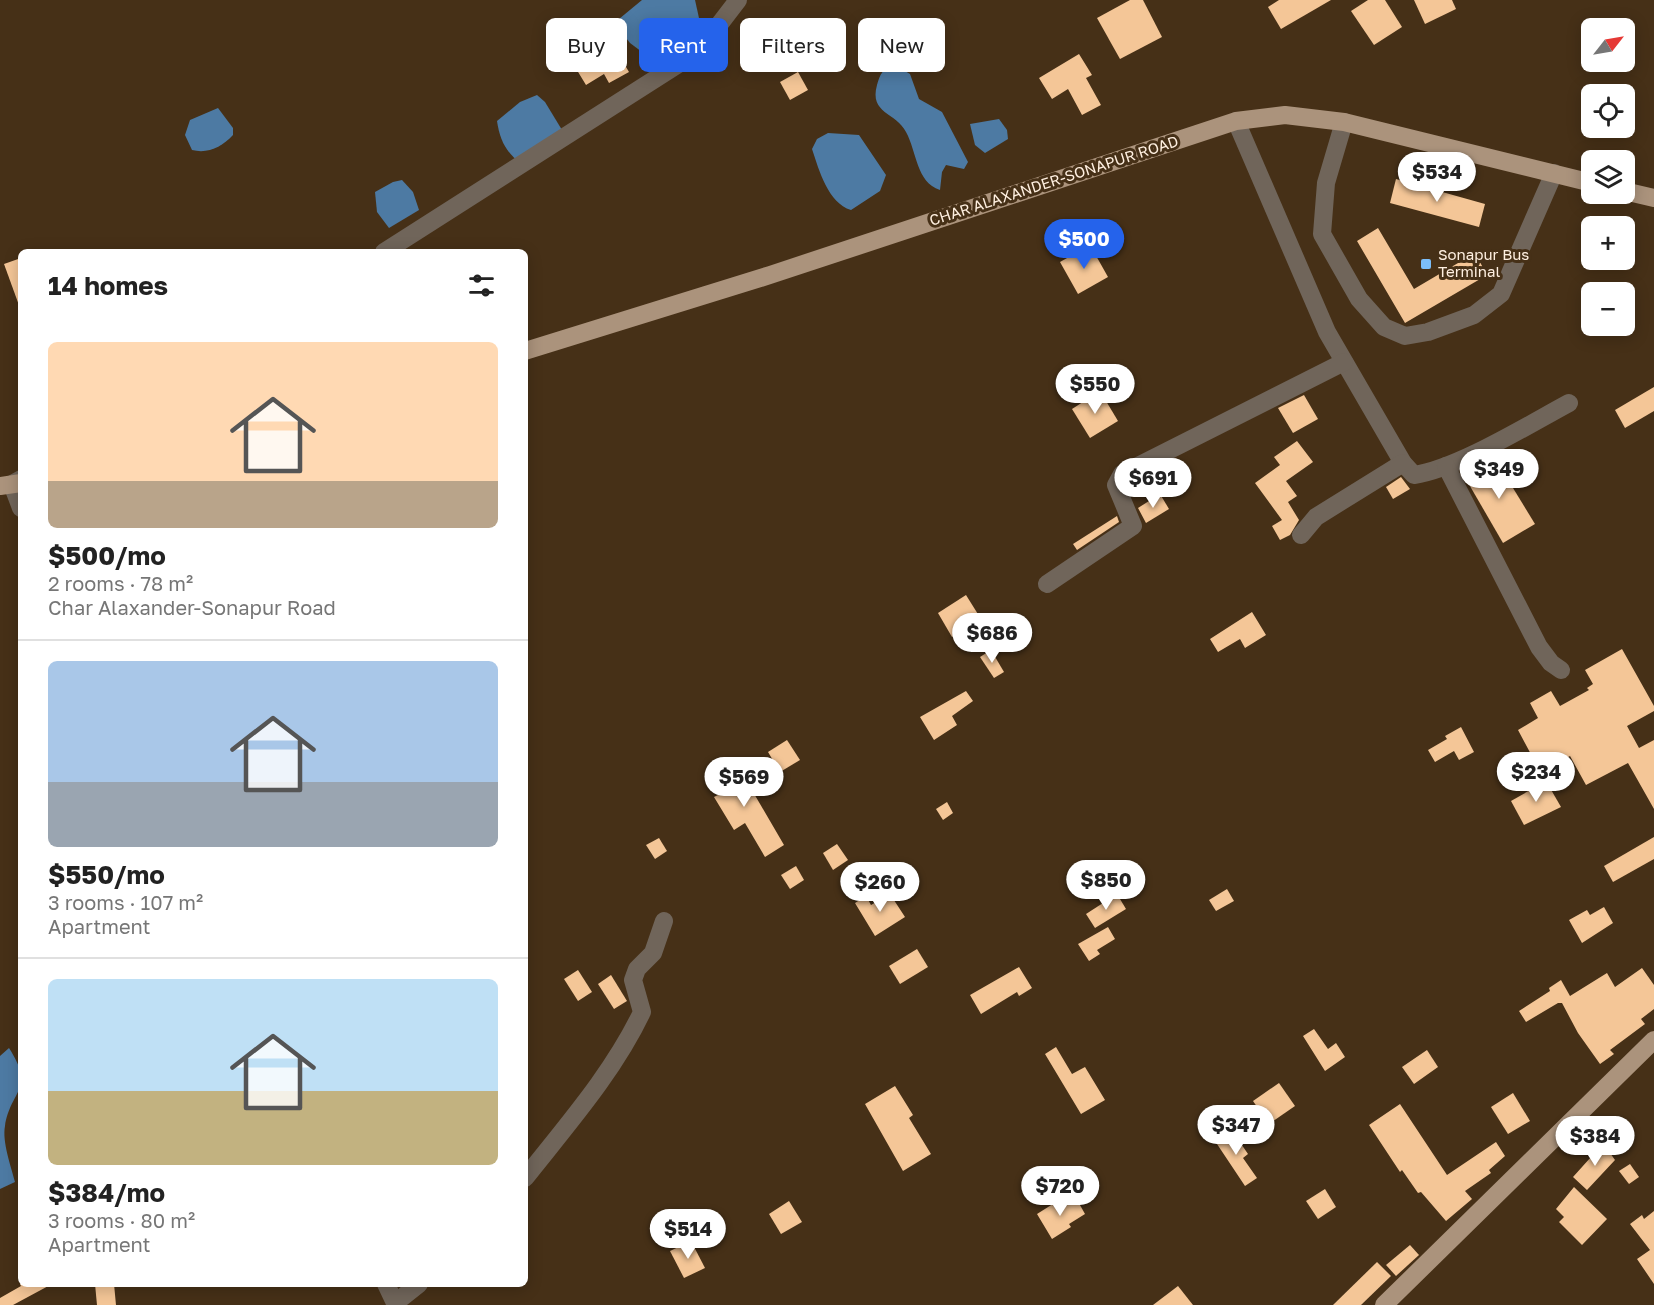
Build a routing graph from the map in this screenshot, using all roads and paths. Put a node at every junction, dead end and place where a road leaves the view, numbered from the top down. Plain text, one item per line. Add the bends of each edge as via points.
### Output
1 (738, 0) edge
2 (1236, 122) junction
3 (1344, 122) junction
4 (1554, 174) junction
5 (1581, 180) edge
6 (1635, 194) edge
7 (1654, 198) edge
8 (389, 249) edge
9 (528, 350) edge
10 (1344, 362) junction
11 (1569, 403) dead end
12 (1402, 463) junction
13 (1446, 466) junction
14 (13, 483) edge
15 (18, 499) edge
16 (1301, 535) dead end
17 (1047, 584) dead end
18 (1561, 670) dead end
19 (664, 921) dead end
20 (1654, 1040) edge
21 (528, 1174) edge
22 (388, 1287) edge
23 (416, 1287) edge
24 (396, 1304) edge
25 (1384, 1305) edge

1 - 8 street via 699,51
2 - 3 main road, CHAR ALAXANDER-SONAPUR ROAD via 1286,115
2 - 9 main road, CHAR ALAXANDER-SONAPUR ROAD
2 - 10 street via 1327,332
3 - 4 main road, CHAR ALAXANDER-SONAPUR ROAD
3 - 4 street via 1326,183 1322,234 1359,298 1384,327 1405,336 1474,315 1501,294
4 - 5 main road, CHAR ALAXANDER-SONAPUR ROAD
6 - 7 main road
10 - 12 street
10 - 17 street via 1122,474 1116,485 1133,526
11 - 13 street
12 - 13 street via 1414,475
12 - 16 street via 1316,517
13 - 18 street via 1539,647
14 - 15 street
19 - 21 street via 653,952 637,969 633,980 642,1012 633,1030 593,1090
20 - 25 main road
22 - 24 street
23 - 24 street

